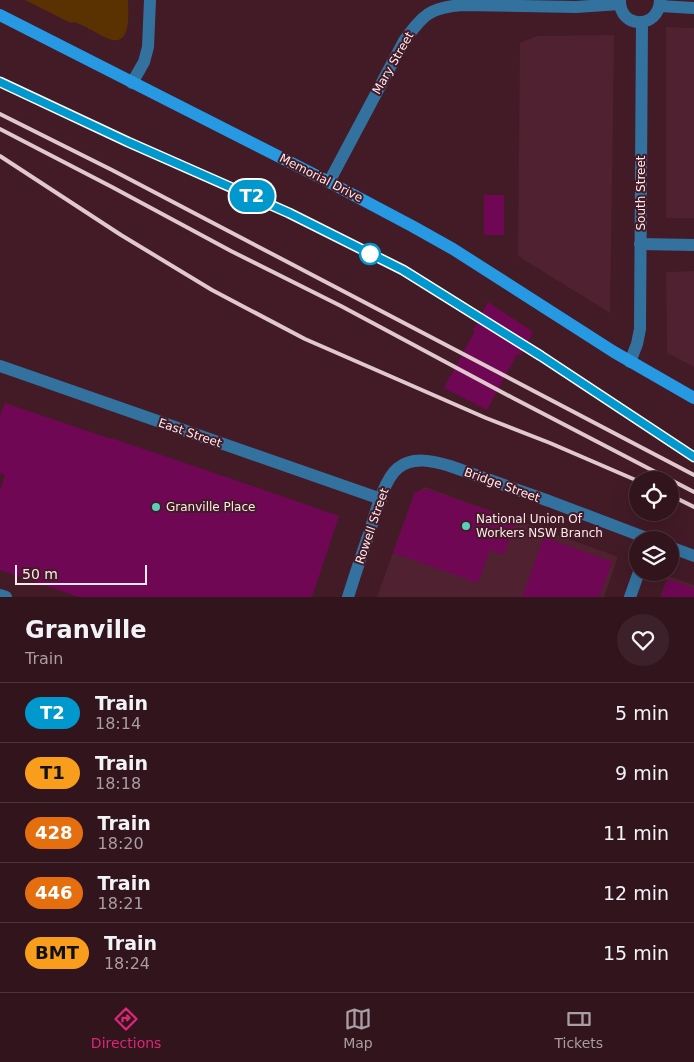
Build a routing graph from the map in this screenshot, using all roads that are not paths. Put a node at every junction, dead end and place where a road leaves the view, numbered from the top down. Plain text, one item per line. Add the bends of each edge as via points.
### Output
1 (150, 0) edge
2 (620, 2) edge
3 (660, 3) edge
4 (694, 8) edge
5 (0, 16) edge
6 (642, 22) junction
7 (132, 82) junction
8 (329, 182) junction
9 (640, 244) junction
10 (694, 244) edge
11 (630, 362) junction
12 (0, 366) edge
13 (694, 398) edge
14 (407, 462) joint
15 (380, 499) junction
16 (629, 532) edge
17 (679, 550) edge
18 (694, 556) edge
19 (636, 581) edge
20 (0, 595) edge
21 (6, 597) edge
22 (348, 597) edge
23 (630, 597) edge

1 - 7 street via 148,47 144,62
2 - 6 street via 627,18
2 - 8 street, Mary Street via 576,7 445,6 428,14 416,24 401,46
3 - 4 street
3 - 6 street via 654,17
5 - 7 main road, Memorial Drive
6 - 9 street, South Street
7 - 8 main road, Memorial Drive
8 - 11 main road, Memorial Drive via 453,249
9 - 10 street
9 - 11 street, South Street via 640,329
11 - 13 main road, Memorial Drive
12 - 15 street, East Street
14 - 15 street, Rowell Street via 390,477
14 - 16 street, Bridge Street via 436,462
15 - 22 street, Rowell Street
17 - 18 street
19 - 23 street
20 - 21 street

